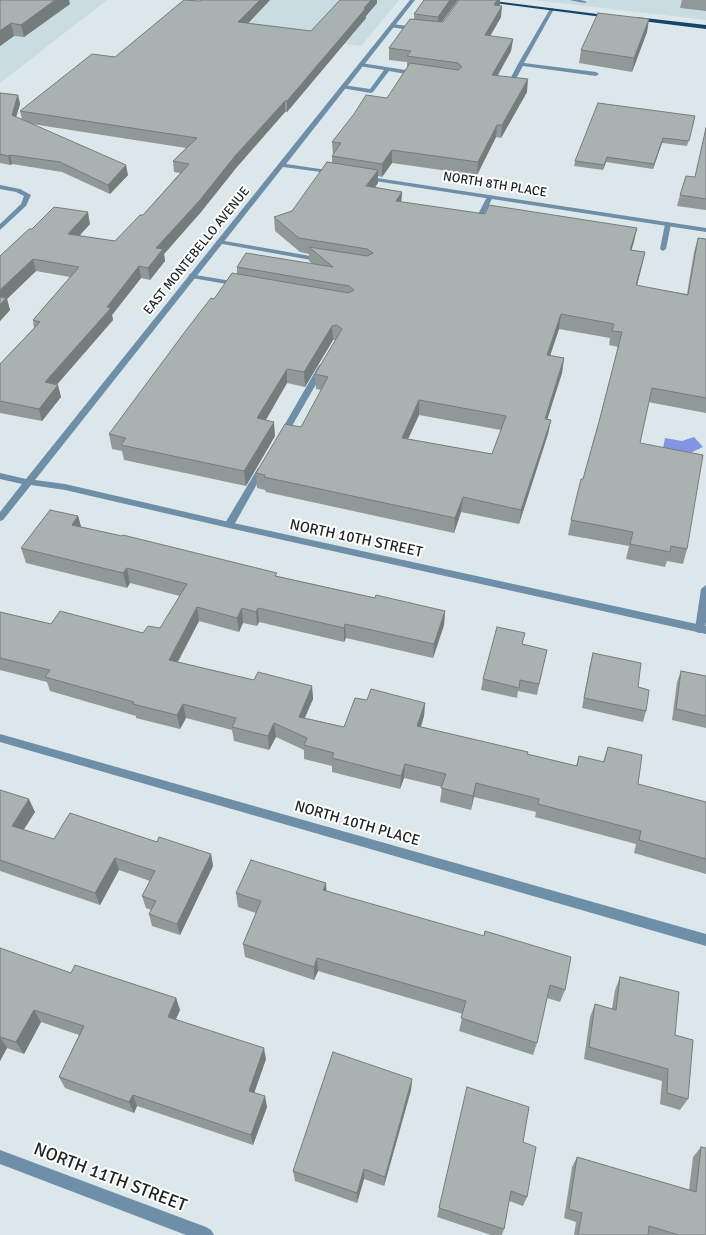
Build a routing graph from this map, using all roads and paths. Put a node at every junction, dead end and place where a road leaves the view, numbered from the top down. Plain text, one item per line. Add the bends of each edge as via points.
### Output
1 (413, 0) edge
2 (473, 0) edge
3 (571, 0) edge
4 (585, 2) dead end
5 (552, 9) junction
6 (614, 16) edge
7 (629, 18) edge
8 (392, 26) junction
9 (706, 27) edge
10 (426, 30) edge
11 (521, 64) junction
12 (361, 65) junction
13 (388, 69) junction
14 (596, 74) dead end
15 (426, 75) edge
16 (511, 83) edge
17 (344, 87) junction
18 (281, 165) junction
19 (343, 174) edge
20 (358, 177) edge
21 (0, 186) edge
22 (490, 197) junction
23 (478, 220) edge
24 (668, 224) junction
25 (0, 228) edge
26 (706, 230) edge
27 (219, 242) junction
28 (663, 249) dead end
29 (328, 261) edge
30 (192, 276) junction
31 (247, 286) edge
32 (329, 356) edge
33 (277, 444) edge
34 (269, 458) edge
35 (0, 476) edge
36 (28, 482) junction
37 (0, 518) edge
38 (229, 525) junction
39 (706, 589) edge
40 (703, 630) edge
41 (0, 738) edge
42 (706, 940) edge
43 (0, 1157) edge
44 (206, 1235) edge

1 - 8 street, EAST MONTEBELLO AVENUE
2 - 5 main road
3 - 4 street
5 - 6 main road
5 - 11 street
7 - 9 main road
8 - 10 street
8 - 12 street, EAST MONTEBELLO AVENUE
11 - 14 street
11 - 16 street
12 - 13 street
12 - 17 street, EAST MONTEBELLO AVENUE
13 - 15 street
13 - 17 street via 371,91
17 - 18 street, EAST MONTEBELLO AVENUE
18 - 19 street
18 - 27 street, EAST MONTEBELLO AVENUE
20 - 22 street, NORTH 8TH PLACE
21 - 25 street via 28,195 24,205
22 - 23 street
22 - 24 street, NORTH 8TH PLACE
24 - 26 street, NORTH 8TH PLACE
24 - 28 street
27 - 29 street
27 - 30 street, EAST MONTEBELLO AVENUE
30 - 31 street
30 - 36 street, EAST MONTEBELLO AVENUE
32 - 33 street
34 - 38 street
35 - 36 street, NORTH 10TH STREET
36 - 37 street, EAST MONTEBELLO AVENUE
36 - 38 street, NORTH 10TH STREET via 65,487
38 - 40 street, NORTH 10TH STREET
39 - 40 street
41 - 42 street, NORTH 10TH PLACE
43 - 44 street, NORTH 11TH STREET

